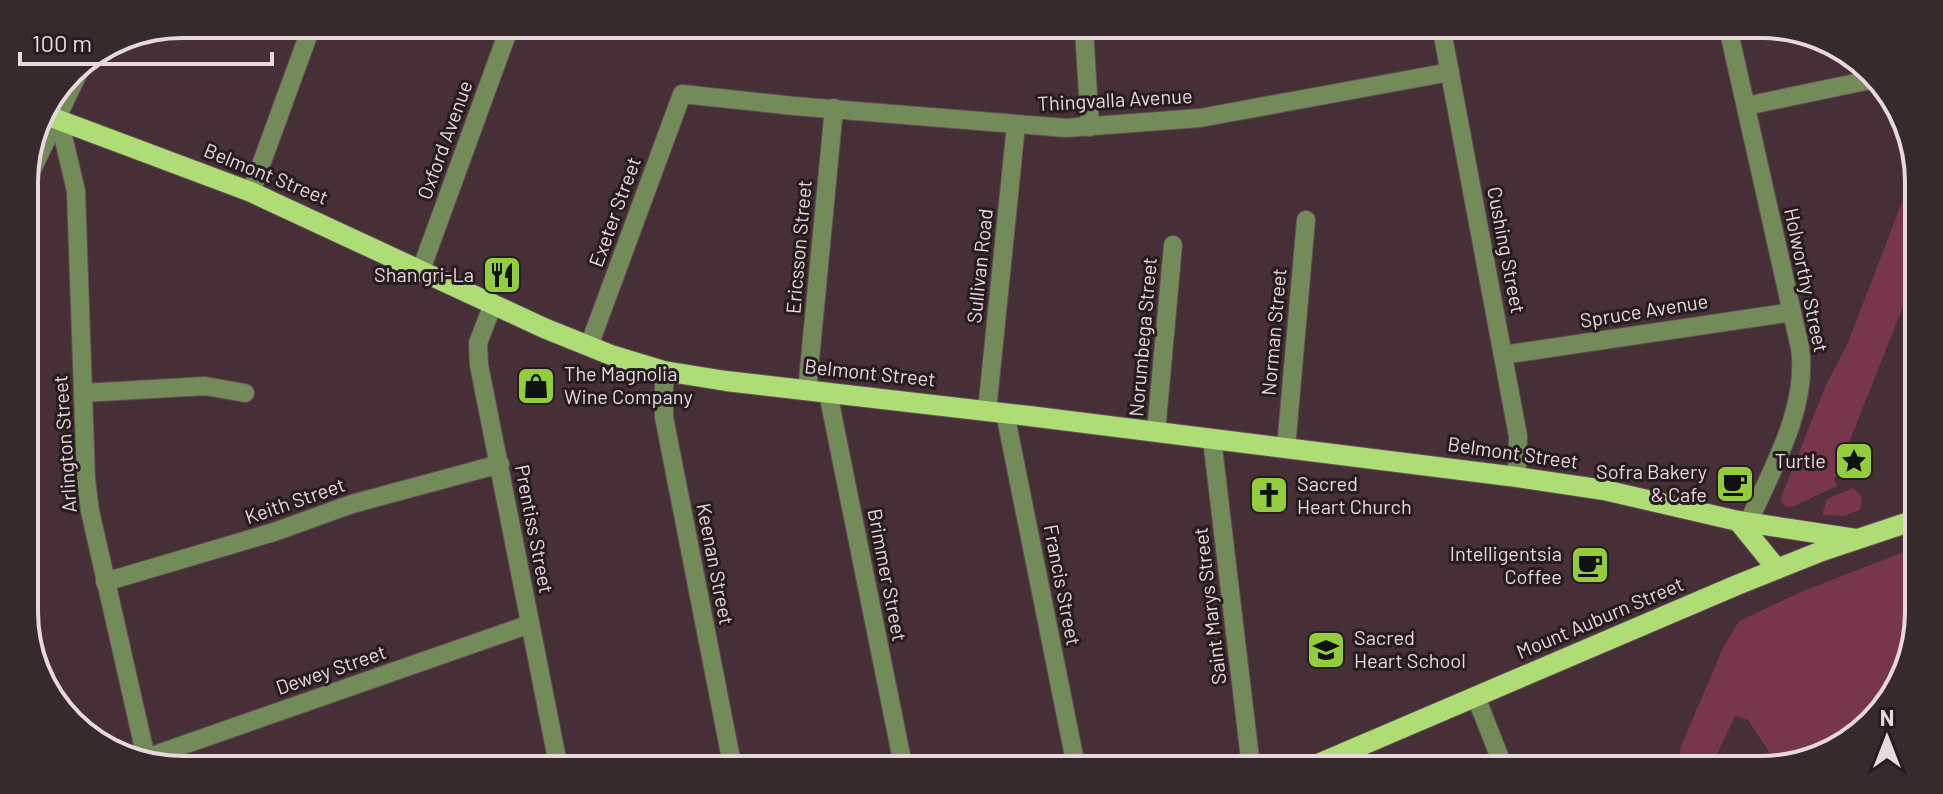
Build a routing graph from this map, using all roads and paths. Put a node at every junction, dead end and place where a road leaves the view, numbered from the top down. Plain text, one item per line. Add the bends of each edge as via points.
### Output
1 (307, 38) edge
2 (506, 38) edge
3 (1085, 38) edge
4 (1443, 38) edge
5 (1730, 38) edge
6 (1450, 72) junction
7 (1863, 81) edge
8 (682, 94) joint
9 (1746, 106) junction
10 (834, 108) junction
11 (53, 118) edge
12 (51, 122) edge
13 (1016, 125) junction
14 (1090, 127) junction
15 (251, 192) junction
16 (1306, 220) dead end
17 (1173, 245) dead end
18 (421, 270) junction
19 (493, 304) junction
20 (1792, 312) junction
21 (589, 346) junction
22 (1503, 355) junction
23 (664, 371) junction
24 (807, 391) junction
25 (83, 393) junction
26 (245, 393) dead end
27 (828, 393) junction
28 (996, 412) junction
29 (1156, 432) junction
30 (1212, 439) junction
31 (1286, 448) junction
32 (500, 464) junction
33 (1517, 477) junction
34 (1905, 523) edge
35 (1744, 524) junction
36 (1856, 539) junction
37 (1777, 569) junction
38 (105, 582) junction
39 (530, 624) junction
40 (1476, 697) junction
41 (145, 751) edge
42 (163, 754) edge
43 (556, 756) edge
44 (730, 756) edge
45 (901, 756) edge
46 (1074, 756) edge
47 (1250, 756) edge
48 (1353, 756) edge
49 (1499, 756) edge

1 - 15 street
2 - 18 street, Oxford Avenue
3 - 14 street
4 - 6 street, Cushing Street
5 - 9 street, Holworthy Street
6 - 14 street, Thingvalla Avenue via 1200,118
6 - 22 street, Cushing Street
7 - 9 street
8 - 10 street, Thingvalla Avenue
8 - 21 street, Exeter Street
9 - 20 street, Holworthy Street
10 - 13 street, Thingvalla Avenue
10 - 24 street, Ericsson Street
11 - 15 main road, Belmont Street
12 - 25 street, Arlington Street via 76,191
13 - 14 street, Thingvalla Avenue
13 - 28 street, Sullivan Road
15 - 18 main road, Belmont Street
16 - 31 street, Norman Street
17 - 29 street, Norumbega Street
18 - 19 main road, Belmont Street
19 - 21 main road, Belmont Street
19 - 32 street, Prentiss Street via 478,353
20 - 22 street, Spruce Avenue
20 - 35 street, Holworthy Street via 1802,364 1799,398
21 - 23 main road, Belmont Street
22 - 33 street, Cushing Street via 1519,445
23 - 24 main road, Belmont Street
23 - 44 street, Keenan Street via 664,417
24 - 27 main road, Belmont Street
25 - 26 street via 205,386
25 - 38 street, Arlington Street via 86,479
27 - 28 main road, Belmont Street
27 - 45 street, Brimmer Street
28 - 29 main road, Belmont Street
28 - 46 street, Francis Street
29 - 30 main road, Belmont Street
30 - 31 main road, Belmont Street
30 - 47 street, Saint Marys Street
31 - 33 main road, Belmont Street
32 - 38 street, Keith Street via 352,504
32 - 39 street, Prentiss Street
33 - 35 main road, Belmont Street via 1622,494
34 - 36 main road, Mount Auburn Street
35 - 36 main road, Belmont Street
35 - 37 main road
36 - 37 main road, Mount Auburn Street
37 - 40 main road, Mount Auburn Street
38 - 41 street, Arlington Street
39 - 42 street, Dewey Street
39 - 43 street, Prentiss Street
40 - 48 main road, Mount Auburn Street
40 - 49 street

